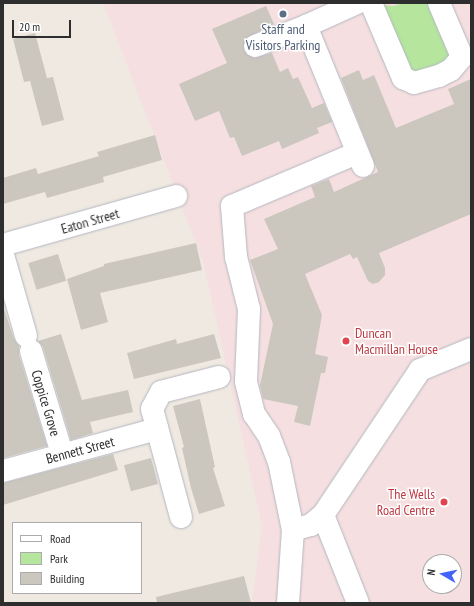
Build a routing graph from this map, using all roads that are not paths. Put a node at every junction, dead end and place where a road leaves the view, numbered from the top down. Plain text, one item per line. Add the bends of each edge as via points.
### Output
1 (357, 3) edge
2 (371, 3) edge
3 (440, 3) edge
4 (306, 26) junction
5 (255, 46) dead end
6 (176, 196) dead end
7 (3, 245) edge
8 (3, 255) edge
9 (471, 348) edge
10 (219, 377) dead end
11 (157, 429) junction
12 (62, 454) junction
13 (3, 471) edge
14 (323, 515) junction
15 (181, 517) dead end
16 (293, 530) junction
17 (288, 603) edge
18 (358, 603) edge

1 - 4 street
2 - 3 street via 403,78 414,83 451,70 462,57
4 - 5 street
4 - 16 street via 360,159 232,206 236,257 249,309 246,382 254,414 269,436 279,462
6 - 7 street, Eaton Street via 76,232
8 - 12 street, Coppice Grove
9 - 14 street via 420,370
10 - 11 street via 161,392
11 - 12 street, Bennett Street
11 - 15 street
12 - 13 street, Bennett Street
14 - 16 street via 311,525
14 - 18 street
16 - 17 street

